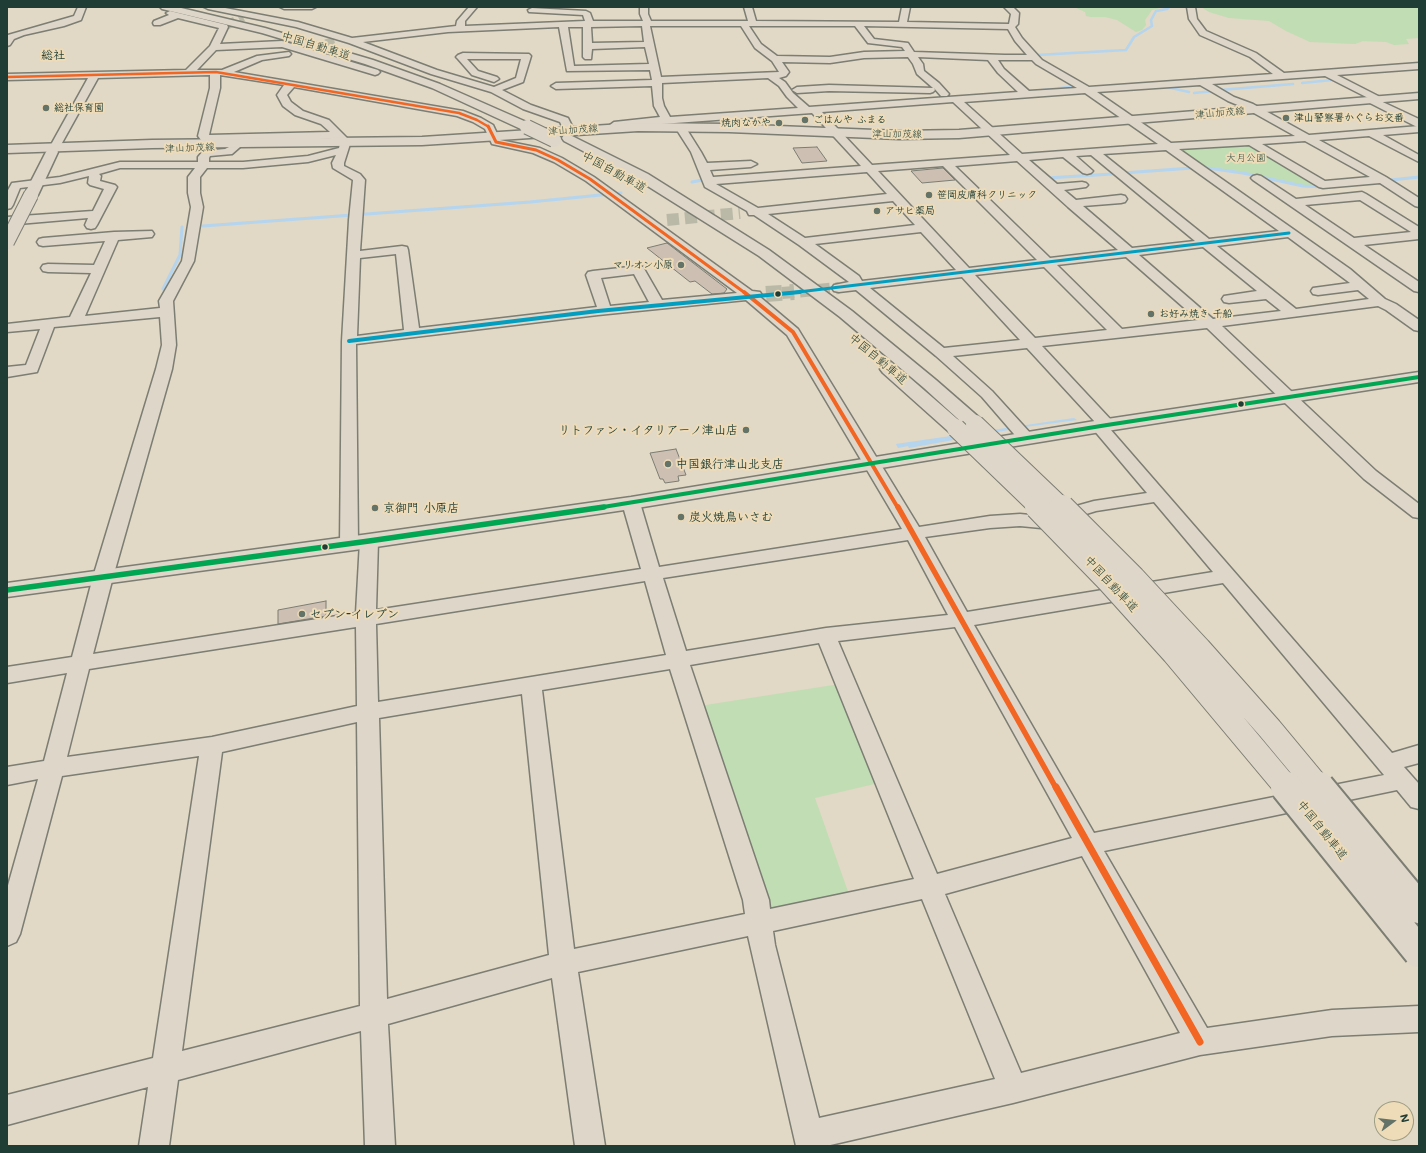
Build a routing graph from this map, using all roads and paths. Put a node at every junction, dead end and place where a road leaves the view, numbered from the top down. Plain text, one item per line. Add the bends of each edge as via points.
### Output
1 (82, 7) edge
2 (187, 7) edge
3 (208, 7) edge
4 (275, 7) edge
5 (280, 7) edge
6 (284, 7) edge
7 (312, 7) edge
8 (473, 7) edge
9 (644, 7) edge
10 (748, 7) edge
11 (906, 7) edge
12 (1008, 7) edge
13 (1191, 7) edge
14 (260, 9) dead end
15 (532, 10) dead end
16 (171, 12) edge
17 (246, 15) junction
18 (157, 23) dead end
19 (857, 23) junction
20 (563, 24) junction
21 (588, 24) junction
22 (647, 24) junction
23 (744, 24) junction
24 (753, 24) junction
25 (902, 25) junction
26 (966, 25) junction
27 (1011, 27) junction
28 (460, 28) junction
29 (972, 34) dead end
30 (352, 41) junction
31 (7, 43) edge
32 (649, 44) junction
33 (629, 45) junction
34 (214, 47) junction
35 (980, 47) dead end
36 (580, 48) junction
37 (609, 48) junction
38 (310, 49) junction
39 (912, 54) junction
40 (987, 57) junction
41 (1035, 57) junction
42 (775, 60) junction
43 (1419, 66) edge
44 (654, 67) junction
45 (491, 68) dead end
46 (472, 69) junction
47 (570, 69) junction
48 (587, 69) junction
49 (189, 72) junction
50 (375, 72) dead end
51 (1325, 72) junction
52 (220, 73) junction
53 (95, 74) junction
54 (1281, 75) junction
55 (773, 76) junction
56 (7, 77) edge
57 (1201, 81) junction
58 (657, 82) junction
59 (292, 84) junction
60 (509, 84) junction
61 (560, 86) junction
62 (606, 88) junction
63 (629, 88) junction
64 (584, 89) junction
65 (1086, 89) junction
66 (494, 90) junction
67 (798, 90) dead end
68 (939, 90) junction
69 (1026, 94) junction
70 (1419, 96) edge
71 (557, 99) dead end
72 (952, 99) junction
73 (1375, 100) junction
74 (520, 103) junction
75 (538, 105) dead end
76 (810, 109) junction
77 (1256, 110) junction
78 (667, 120) junction
79 (1132, 120) junction
80 (1419, 124) edge
81 (680, 127) junction
82 (611, 128) junction
83 (1419, 129) edge
84 (834, 132) junction
85 (990, 132) junction
86 (1371, 133) junction
87 (492, 136) junction
88 (564, 136) junction
89 (1307, 138) junction
90 (1250, 141) junction
91 (342, 143) junction
92 (1167, 146) junction
93 (235, 147) junction
94 (7, 149) edge
95 (53, 150) junction
96 (1094, 152) junction
97 (7, 154) edge
98 (1066, 154) junction
99 (1019, 157) junction
100 (1419, 159) edge
101 (946, 163) junction
102 (751, 164) dead end
103 (204, 165) junction
104 (703, 167) junction
105 (869, 168) junction
106 (1087, 171) dead end
107 (92, 172) junction
108 (7, 176) edge
109 (40, 178) junction
110 (1257, 178) dead end
111 (1382, 179) junction
112 (709, 181) junction
113 (1082, 185) dead end
114 (1054, 188) junction
115 (895, 197) junction
116 (1121, 199) dead end
117 (1294, 203) junction
118 (1419, 203) edge
119 (1072, 204) junction
120 (7, 205) edge
121 (757, 212) junction
122 (740, 213) tunnel mouth
123 (96, 214) junction
124 (667, 220) tunnel mouth
125 (7, 221) edge
126 (651, 224) junction
127 (924, 228) junction
128 (1289, 233) junction
129 (1419, 233) edge
130 (148, 234) dead end
131 (114, 236) junction
132 (84, 238) junction
133 (7, 242) edge
134 (43, 242) dead end
135 (803, 242) junction
136 (1352, 242) junction
137 (1206, 243) junction
138 (1129, 253) junction
139 (354, 255) junction
140 (1047, 263) junction
141 (48, 268) dead end
142 (100, 269) junction
143 (965, 272) junction
144 (858, 285) junction
145 (1361, 286) junction
146 (839, 288) tunnel mouth
147 (1419, 288) edge
148 (1318, 291) dead end
149 (766, 294) tunnel mouth
150 (1269, 294) junction
151 (750, 296) junction
152 (1229, 299) dead end
153 (1380, 302) junction
154 (658, 305) junction
155 (605, 310) junction
156 (166, 312) junction
157 (1419, 312) edge
158 (1293, 314) junction
159 (1401, 314) junction
160 (75, 322) junction
161 (48, 323) junction
162 (1210, 323) junction
163 (1419, 327) edge
164 (7, 328) edge
165 (412, 333) junction
166 (1118, 333) junction
167 (349, 341) junction
168 (1031, 343) junction
169 (941, 353) junction
170 (7, 372) edge
171 (1419, 377) edge
172 (1289, 397) junction
173 (965, 426) junction
174 (1103, 426) junction
175 (1026, 438) junction
176 (872, 464) junction
177 (1159, 496) junction
178 (631, 503) junction
179 (1419, 513) edge
180 (914, 534) junction
181 (369, 541) junction
182 (349, 544) junction
183 (652, 575) junction
184 (1227, 576) junction
185 (103, 577) junction
186 (7, 590) edge
187 (366, 619) junction
188 (961, 620) junction
189 (826, 635) junction
190 (678, 660) junction
191 (81, 664) junction
192 (7, 675) edge
193 (531, 684) junction
194 (368, 712) junction
195 (212, 746) junction
196 (1419, 754) edge
197 (53, 768) junction
198 (1394, 771) junction
199 (7, 776) edge
200 (1419, 800) edge
201 (1088, 844) junction
202 (930, 887) junction
203 (1419, 908) edge
204 (759, 922) junction
205 (7, 934) edge
206 (1419, 952) edge
207 (563, 963) junction
208 (374, 1015) junction
209 (1418, 1021) edge
210 (1200, 1042) junction
211 (166, 1069) junction
212 (1013, 1089) junction
213 (7, 1110) edge
214 (810, 1140) edge
215 (154, 1146) edge
216 (380, 1146) edge
217 (590, 1146) edge

1 - 31 street via 78,18 21,33 11,37
2 - 88 main road, 中国自動車道 via 274,28 380,59 453,86
3 - 17 street
4 - 5 street
6 - 7 street
8 - 28 street via 460,21
9 - 22 street
10 - 24 street
11 - 25 street
12 - 27 street via 1014,14 1014,24
13 - 54 street via 1193,19 1203,32 1253,55
14 - 17 street
15 - 21 street via 584,12
16 - 18 street
16 - 34 street via 225,26
16 - 88 main road, 中国自動車道, bridge via 265,31 369,62 436,86 527,126
17 - 30 street via 298,25 339,40
19 - 24 street
19 - 25 street
19 - 39 street via 871,41 905,45
20 - 21 street
20 - 28 street
20 - 36 street
21 - 36 street
21 - 37 street
22 - 23 street
22 - 32 street
22 - 33 street
23 - 24 street
23 - 42 street via 758,46
25 - 26 street
26 - 27 street
26 - 29 street
27 - 41 street
28 - 30 street
30 - 66 street via 434,72
32 - 33 street
32 - 44 street
33 - 37 street
33 - 37 street
33 - 37 street
33 - 44 street
33 - 63 street
34 - 38 street via 282,44
34 - 49 street
35 - 40 street
36 - 37 street
36 - 47 street
36 - 48 street
37 - 48 street
37 - 62 street
38 - 50 street
38 - 52 street via 260,58
39 - 40 street
39 - 42 street via 864,55 830,60
39 - 68 street via 920,72
40 - 41 street
40 - 69 street
41 - 65 street
42 - 55 street via 784,72
43 - 51 street
44 - 58 street
45 - 46 street
46 - 60 street via 475,73
46 - 60 street via 461,57 526,56 519,68 520,80
47 - 48 street
47 - 61 street via 564,72
48 - 64 street
49 - 52 street
49 - 53 street
51 - 54 street
51 - 73 street
52 - 59 street
52 - 91 street via 215,74 215,88 203,136 205,138 306,137
53 - 56 street
53 - 95 street
54 - 57 street
55 - 58 street via 765,74
55 - 76 street via 785,86 790,95
57 - 65 street
57 - 77 street
58 - 63 street
58 - 78 street via 659,106
59 - 87 street via 459,113 485,124
59 - 91 street via 282,95 292,110 325,122 335,131
60 - 66 street
61 - 64 street
61 - 71 street
62 - 63 street
62 - 64 street
65 - 69 street
65 - 79 street
66 - 74 street
67 - 68 street
68 - 72 street
69 - 72 street
70 - 73 main road, 津山加茂線
72 - 76 street
72 - 85 street
73 - 77 main road, 津山加茂線
73 - 80 main road
74 - 75 street
74 - 88 street via 564,120
76 - 78 street
76 - 84 street
77 - 79 main road, 津山加茂線
77 - 89 street
78 - 82 street via 618,124
79 - 85 main road, 津山加茂線
79 - 92 street
81 - 82 main road, 津山加茂線
81 - 84 main road, 津山加茂線
81 - 104 street
82 - 88 main road, 津山加茂線
83 - 86 street
84 - 85 main road, 津山加茂線 via 907,135
84 - 105 street
85 - 99 street
86 - 89 street
86 - 100 street
87 - 88 main road, 津山加茂線
87 - 91 main road, 津山加茂線
87 - 126 street via 496,142 530,148 558,160
88 - 173 main road, 中国自動車道 via 748,256
89 - 90 street
89 - 111 street
90 - 92 street
90 - 111 street via 1323,185
91 - 93 main road, 津山加茂線
91 - 95 main road, 津山加茂線
91 - 103 street via 308,159 243,165
91 - 139 street via 339,168 359,180
92 - 96 street
92 - 128 street
93 - 95 main road, 津山加茂線
93 - 103 street via 228,152 207,153 203,157
94 - 95 main road, 津山加茂線
95 - 97 main road, 津山加茂線
95 - 109 main road
96 - 98 street
96 - 137 street
98 - 99 street
98 - 106 street
99 - 101 street
99 - 114 street
101 - 105 street
101 - 140 street
102 - 104 street
103 - 107 street via 123,164
103 - 156 street via 194,177 197,206 188,261 166,301
104 - 112 street
105 - 112 street
105 - 115 street
107 - 109 street via 60,180
107 - 123 street via 95,176 94,183 111,188
108 - 109 street
109 - 120 street via 16,185
109 - 133 main road, bridge
110 - 117 street
111 - 118 street
112 - 121 street via 708,185
113 - 114 street
114 - 119 street
115 - 121 street
115 - 127 street
116 - 119 street
117 - 129 street via 1362,196
117 - 136 street
119 - 138 street
121 - 122 street
121 - 135 street
123 - 125 street
123 - 132 street
124 - 126 street
126 - 151 street
127 - 135 street
127 - 143 street
128 - 137 street
128 - 145 street
129 - 136 street
130 - 131 street
131 - 132 street
131 - 142 street
132 - 134 street
135 - 144 street via 854,279
136 - 147 street
137 - 138 street
137 - 150 street
138 - 140 street
138 - 162 street
139 - 165 street via 402,250
139 - 167 street
140 - 143 street
140 - 166 street
141 - 142 street
142 - 160 street
143 - 144 street
143 - 168 street
144 - 146 street
144 - 169 street
145 - 148 street
145 - 153 street
149 - 151 street
150 - 152 street
150 - 158 street
151 - 154 street
151 - 176 street via 792,332
153 - 158 street
153 - 159 street
154 - 155 street
154 - 155 street via 638,270 593,274
155 - 165 street
156 - 160 street
156 - 185 street via 169,345 164,369
157 - 159 street
158 - 162 street
159 - 163 street
160 - 161 street
161 - 164 street
161 - 170 street via 32,369
162 - 166 street
162 - 172 street
165 - 167 street
166 - 168 street
167 - 182 street
168 - 169 street
168 - 174 street
169 - 175 street via 986,394
171 - 172 main road
172 - 174 main road
172 - 179 street via 1370,475
173 - 203 main road, 中国自動車道, bridge via 1074,518 1133,578 1270,729
173 - 206 main road, 中国自動車道, bridge via 1163,641 1322,830
174 - 175 main road
174 - 177 street
175 - 176 main road
176 - 178 main road
176 - 180 street
177 - 180 street via 1094,506 1041,522 990,522
177 - 184 street
178 - 181 main road
178 - 183 street
180 - 183 street
180 - 188 street
181 - 182 main road
181 - 187 street
182 - 185 main road
183 - 187 street
183 - 190 street
184 - 188 street
184 - 198 street
185 - 186 main road
185 - 191 street
187 - 191 street
187 - 194 street
188 - 189 street
188 - 201 street
189 - 190 street
189 - 202 street
190 - 193 street
190 - 204 street via 756,900
191 - 192 street
191 - 197 street
193 - 194 street
193 - 207 street
194 - 195 street
194 - 208 street
195 - 197 street
195 - 211 street
196 - 198 street
197 - 199 street
197 - 205 street
198 - 200 street
198 - 201 street
201 - 202 street
201 - 210 street
202 - 204 street
202 - 212 street
204 - 207 street
204 - 214 street via 762,945
207 - 208 street
207 - 217 street
208 - 211 street
208 - 216 street
209 - 210 street via 1332,1023
210 - 212 street
211 - 213 street
211 - 215 street
212 - 214 street

